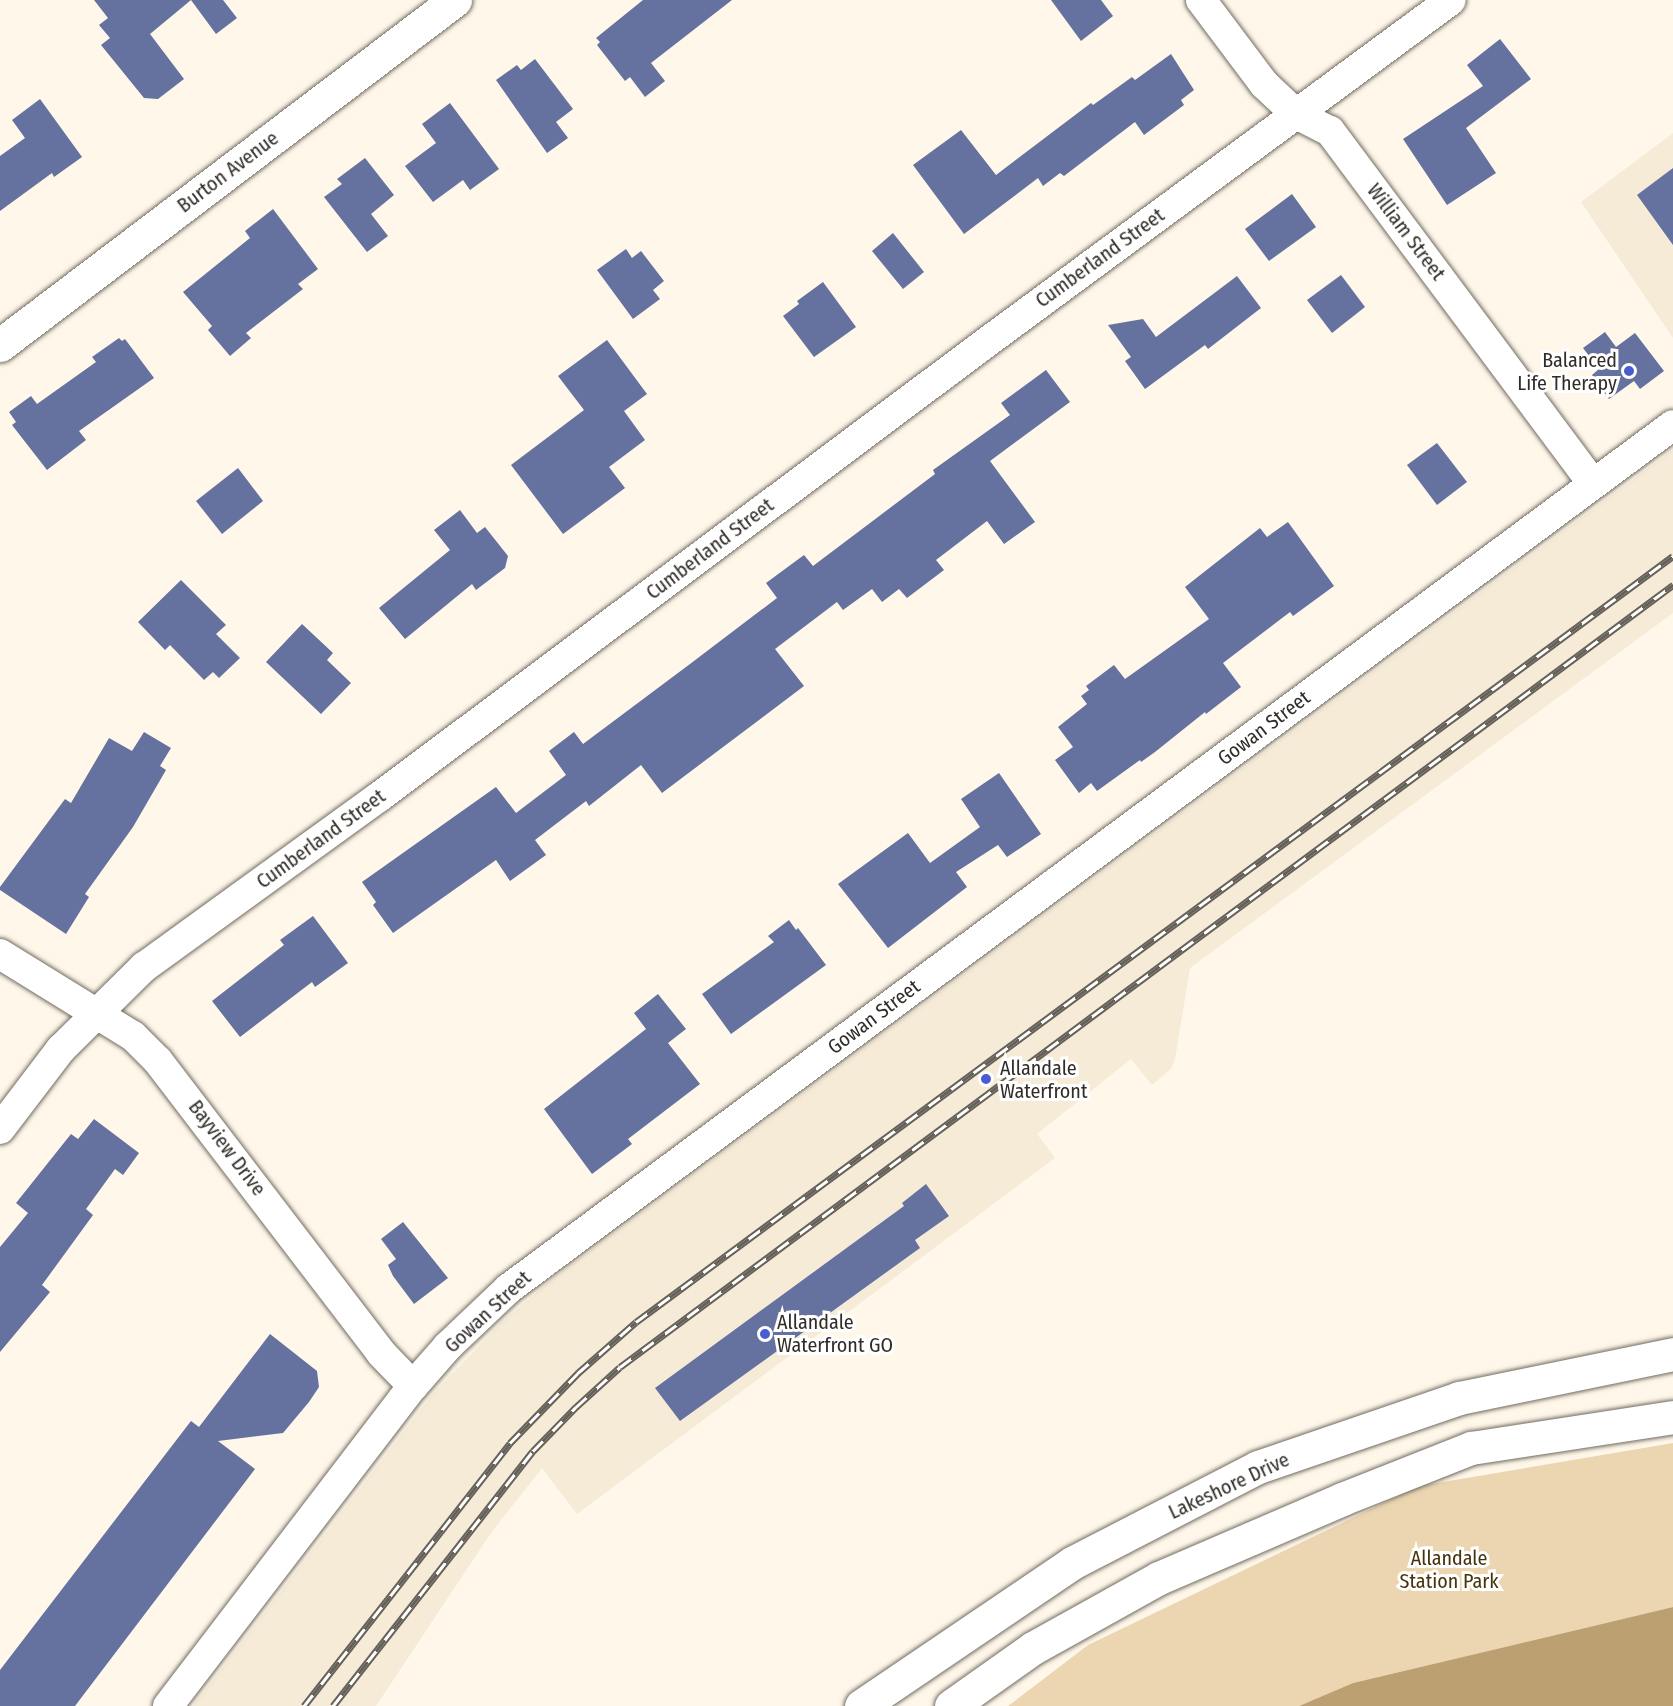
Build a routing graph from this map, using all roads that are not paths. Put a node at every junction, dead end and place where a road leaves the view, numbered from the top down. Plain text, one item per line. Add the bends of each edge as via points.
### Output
1 (455, 0) edge
2 (1201, 0) edge
3 (1450, 0) edge
4 (1296, 114) junction
5 (0, 345) edge
6 (1673, 425) edge
7 (1593, 484) junction
8 (0, 954) edge
9 (96, 1014) junction
10 (0, 1129) edge
11 (1673, 1354) edge
12 (413, 1386) junction
13 (1673, 1418) edge
14 (168, 1706) edge
15 (861, 1706) edge
16 (951, 1706) edge

1 - 5 main road, Burton Avenue
2 - 4 street, William Street via 1264,84
3 - 4 street, Cumberland Street
4 - 7 street, William Street via 1330,131
4 - 9 street, Cumberland Street via 389,790 144,967
6 - 7 street, Gowan Street
7 - 12 street, Gowan Street via 546,1260 478,1317
8 - 9 street, Bayview Drive
9 - 10 street, Cumberland Street via 61,1049
9 - 12 street, Bayview Drive via 133,1036 176,1082 381,1353
11 - 15 main road, Lakeshore Drive via 1459,1398 1258,1467 1072,1563
12 - 14 street, Gowan Street
13 - 16 main road via 1471,1448 1342,1499 1159,1578 1033,1648

